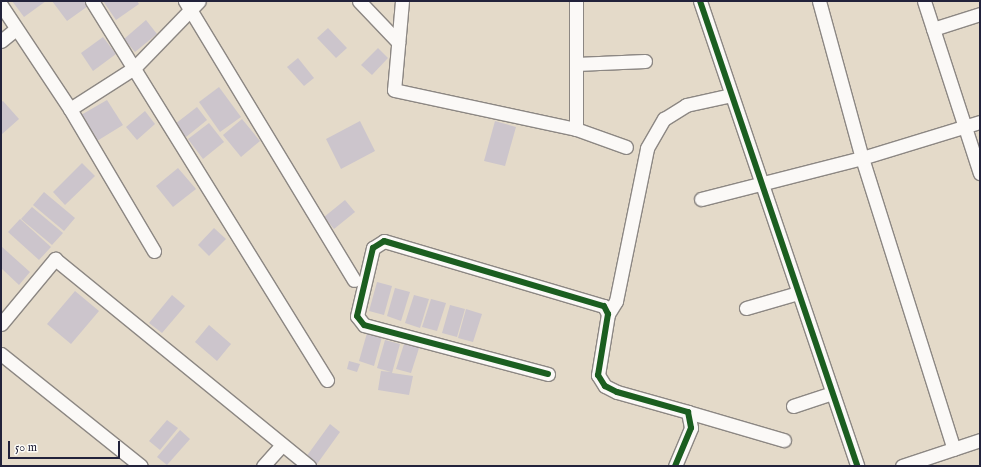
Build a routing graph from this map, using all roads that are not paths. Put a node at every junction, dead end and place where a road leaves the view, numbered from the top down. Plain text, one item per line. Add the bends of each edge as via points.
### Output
1 (92, 1) edge
2 (359, 1) edge
3 (402, 1) edge
4 (576, 1) edge
5 (700, 1) edge
6 (819, 1) edge
7 (924, 1) edge
8 (191, 4) edge
9 (1, 5) edge
10 (980, 14) edge
11 (16, 29) junction
12 (933, 29) junction
13 (1, 41) edge
14 (398, 42) junction
15 (645, 61) dead end
16 (576, 64) junction
17 (134, 68) junction
18 (732, 95) junction
19 (70, 109) junction
20 (980, 122) edge
21 (966, 127) junction
22 (576, 129) junction
23 (626, 147) dead end
24 (862, 158) junction
25 (980, 173) edge
26 (761, 182) junction
27 (701, 199) dead end
28 (154, 251) dead end
29 (354, 280) dead end
30 (798, 293) junction
31 (746, 308) dead end
32 (608, 314) junction
33 (1, 324) edge
34 (1, 354) edge
35 (548, 374) dead end
36 (327, 380) dead end
37 (832, 392) junction
38 (793, 406) dead end
39 (688, 412) junction
40 (784, 440) dead end
41 (980, 440) edge
42 (282, 444) junction
43 (954, 449) junction
44 (142, 466) edge
45 (263, 466) edge
46 (309, 466) edge
47 (675, 466) edge
48 (857, 466) edge
49 (902, 466) edge

1 - 17 street
2 - 14 street
3 - 14 street
4 - 16 street
5 - 18 street
6 - 24 street
7 - 12 street
8 - 17 street
8 - 29 street
9 - 11 street
10 - 12 street
11 - 13 street
11 - 19 street
12 - 21 street
14 - 22 street via 394,90
15 - 16 street
16 - 22 street
17 - 19 street
17 - 36 street
18 - 26 street
18 - 32 street via 686,105 664,119 647,148 616,301
19 - 28 street
20 - 21 street
21 - 24 street
21 - 25 street
22 - 23 street
24 - 26 street
24 - 43 street
26 - 27 street
26 - 30 street
30 - 31 street
30 - 37 street
32 - 35 street via 604,306 384,241 373,248 357,316 364,325
32 - 39 street via 598,375 605,386
33 - 42 street via 55,259
34 - 44 street
37 - 38 street
37 - 48 street
39 - 40 street
39 - 47 street via 691,428
41 - 43 street
42 - 45 street
42 - 46 street
43 - 49 street

